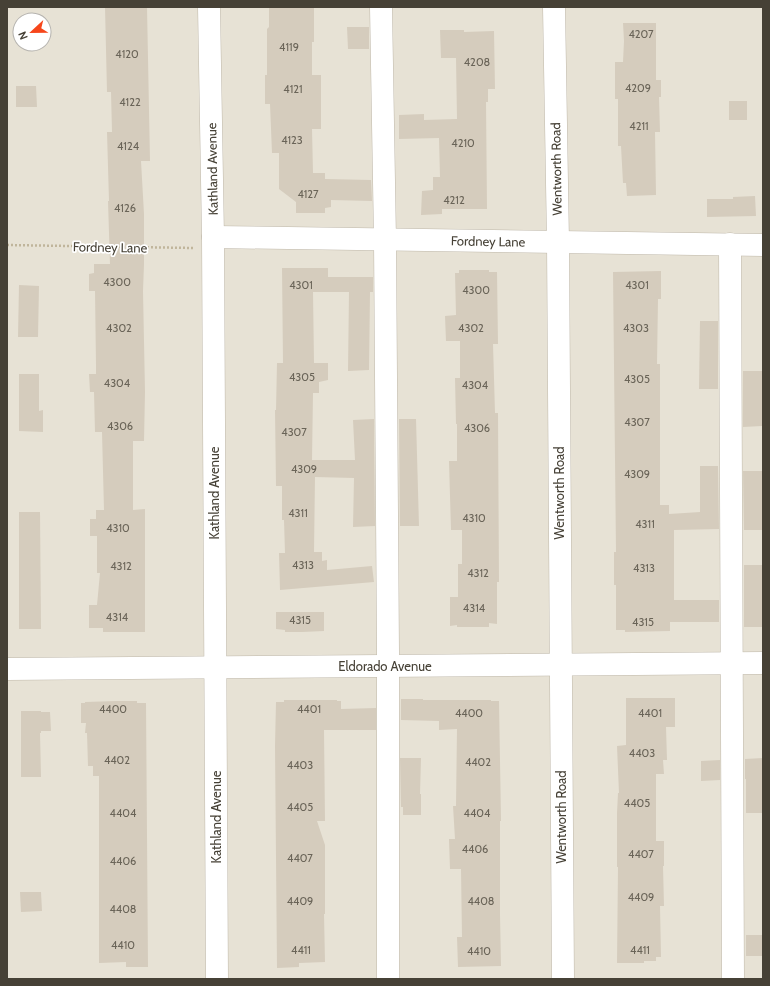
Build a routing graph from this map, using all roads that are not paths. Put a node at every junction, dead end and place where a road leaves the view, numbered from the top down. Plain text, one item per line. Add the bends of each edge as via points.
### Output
1 (208, 7) edge
2 (381, 7) edge
3 (554, 7) edge
4 (385, 240) junction
5 (558, 242) junction
6 (213, 243) junction
7 (730, 244) junction
8 (763, 245) edge
9 (732, 664) junction
10 (763, 664) edge
11 (561, 665) junction
12 (388, 666) junction
13 (215, 667) junction
14 (7, 669) edge
15 (217, 979) edge
16 (388, 979) edge
17 (563, 979) edge
18 (733, 979) edge

1 - 6 street, Kathland Avenue
2 - 4 street
3 - 5 street, Wentworth Road
4 - 5 street, Fordney Lane
4 - 6 street, Fordney Lane
4 - 12 street
5 - 7 street, Fordney Lane
5 - 11 street, Wentworth Road
6 - 13 street, Kathland Avenue
7 - 8 street, Fordney Lane
7 - 9 street
9 - 10 street, Eldorado Avenue
9 - 11 street, Eldorado Avenue
9 - 18 street
11 - 12 street, Eldorado Avenue
11 - 17 street, Wentworth Road
12 - 13 street, Eldorado Avenue
12 - 16 street
13 - 14 street, Eldorado Avenue
13 - 15 street, Kathland Avenue

